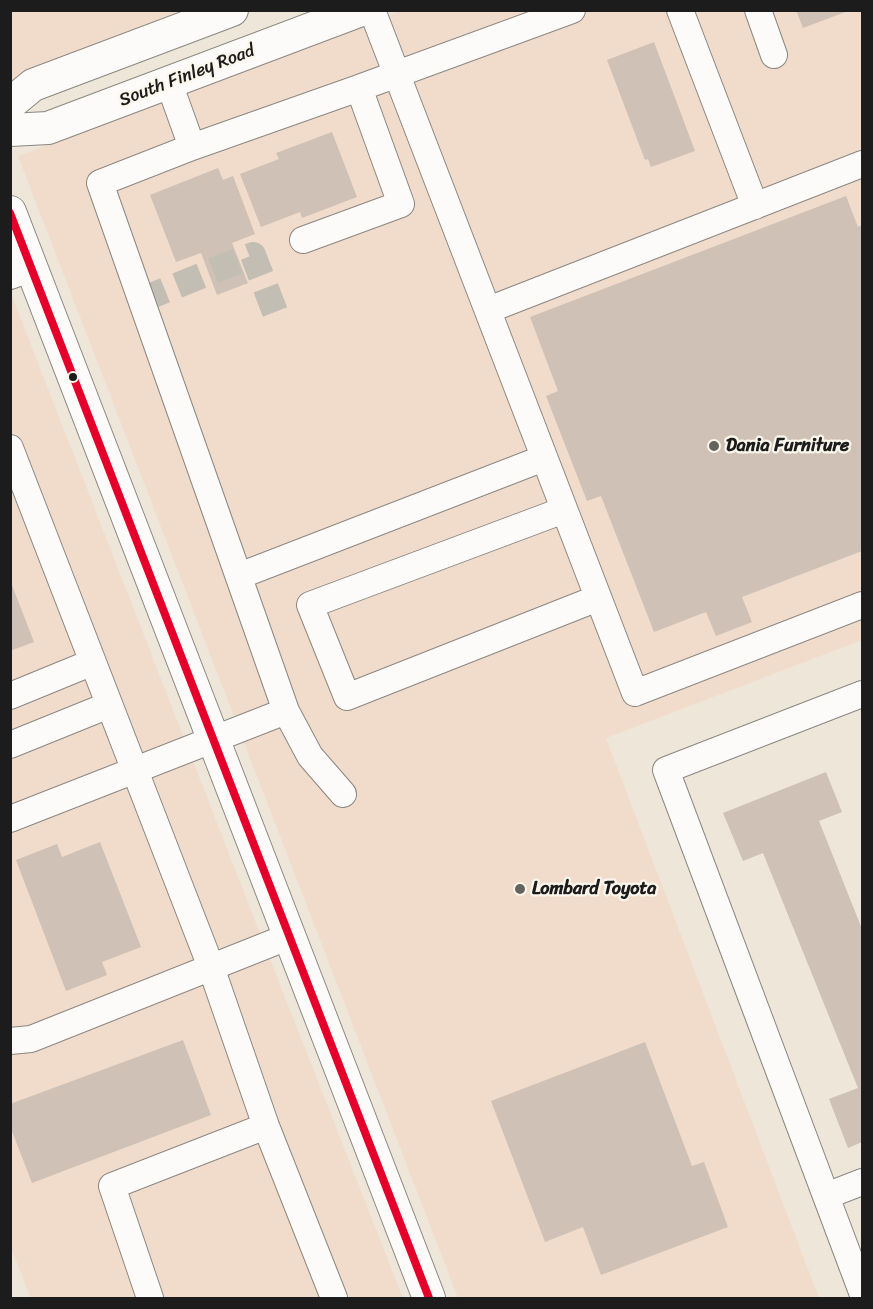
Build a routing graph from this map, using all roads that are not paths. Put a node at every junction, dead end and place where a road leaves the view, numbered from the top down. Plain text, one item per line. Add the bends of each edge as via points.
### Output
1 (232, 10) edge
2 (361, 10) edge
3 (372, 10) edge
4 (572, 10) edge
5 (680, 10) edge
6 (758, 10) edge
7 (774, 55) dead end
8 (397, 74) junction
9 (169, 82) junction
10 (359, 88) junction
11 (10, 104) edge
12 (10, 130) edge
13 (192, 147) junction
14 (862, 164) edge
15 (755, 206) junction
16 (10, 212) edge
17 (303, 240) dead end
18 (21, 272) edge
19 (488, 310) junction
20 (10, 448) edge
21 (544, 458) junction
22 (564, 510) junction
23 (239, 576) junction
24 (598, 598) junction
25 (862, 605) edge
26 (93, 662) junction
27 (862, 694) edge
28 (10, 696) edge
29 (109, 705) junction
30 (286, 711) junction
31 (214, 739) junction
32 (10, 745) edge
33 (134, 770) junction
34 (343, 794) dead end
35 (10, 819) edge
36 (290, 936) junction
37 (211, 968) junction
38 (10, 1041) edge
39 (266, 1126) junction
40 (862, 1182) edge
41 (826, 1196) junction
42 (862, 1292) edge
43 (150, 1299) edge
44 (334, 1299) edge
45 (429, 1299) edge

1 - 11 main road via 33,85
2 - 9 main road, South Finley Road
3 - 8 street
4 - 8 street
5 - 15 street
6 - 7 street
8 - 10 street
8 - 19 street
9 - 12 main road, South Finley Road via 48,128
9 - 13 street
10 - 13 street
10 - 17 street via 401,204
13 - 23 street via 100,183
14 - 15 street
15 - 19 street
16 - 18 main road
18 - 31 main road
19 - 21 street
20 - 26 street
21 - 22 street
21 - 23 street
22 - 24 street
22 - 24 street via 310,605 347,697
23 - 30 street
24 - 25 street via 635,693
26 - 28 street
26 - 29 street
27 - 41 street via 666,770
29 - 32 street
29 - 33 street
30 - 31 street
30 - 34 street via 310,756
31 - 33 street
31 - 36 main road
33 - 35 street
33 - 37 street
36 - 37 street
36 - 45 main road
37 - 38 street via 31,1039
37 - 39 street
39 - 43 street via 112,1186
39 - 44 street
40 - 41 street
41 - 42 street

